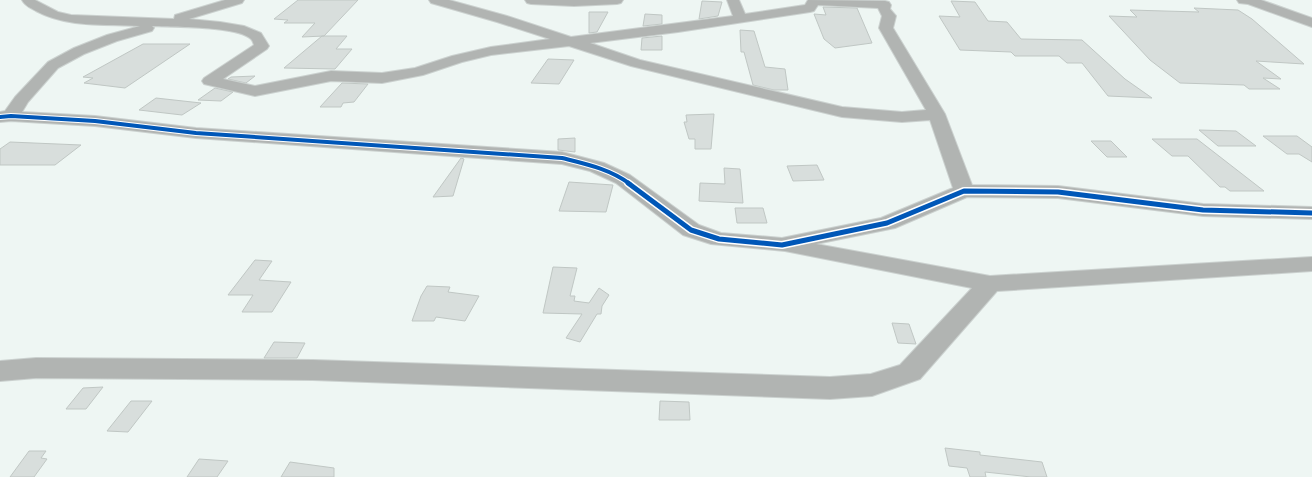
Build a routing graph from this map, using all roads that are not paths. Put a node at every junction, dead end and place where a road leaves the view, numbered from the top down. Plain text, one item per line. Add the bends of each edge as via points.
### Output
1 (28, 0) edge
2 (238, 0) edge
3 (435, 0) edge
4 (531, 0) edge
5 (617, 0) edge
6 (733, 0) edge
7 (1243, 0) edge
8 (1249, 0) edge
9 (740, 18) junction
10 (166, 22) junction
11 (1312, 23) edge
12 (569, 42) junction
13 (937, 114) junction
14 (5, 116) edge
15 (964, 191) junction
16 (1312, 213) edge
17 (782, 244) junction
18 (1312, 264) edge
19 (990, 284) junction
20 (0, 371) edge

1 - 10 street via 54,15 71,19
2 - 10 street
3 - 12 street
4 - 5 street via 548,3
6 - 9 street
7 - 8 street
8 - 11 street
9 - 12 street
9 - 13 street via 810,8 813,2 884,5 889,16 886,28
10 - 12 street via 220,26 256,36 262,46 210,81 255,91 331,76 382,78 418,72 491,51
10 - 14 street via 112,38 79,51 53,66
12 - 13 street via 636,63 842,112 902,117
13 - 15 street
14 - 17 street via 95,121 196,134 562,158 623,179 690,230 719,239
15 - 16 street via 1058,192 1203,210
15 - 17 street via 886,223
17 - 19 street
18 - 19 street
19 - 20 street via 910,372 872,385 830,388 313,370 36,368

